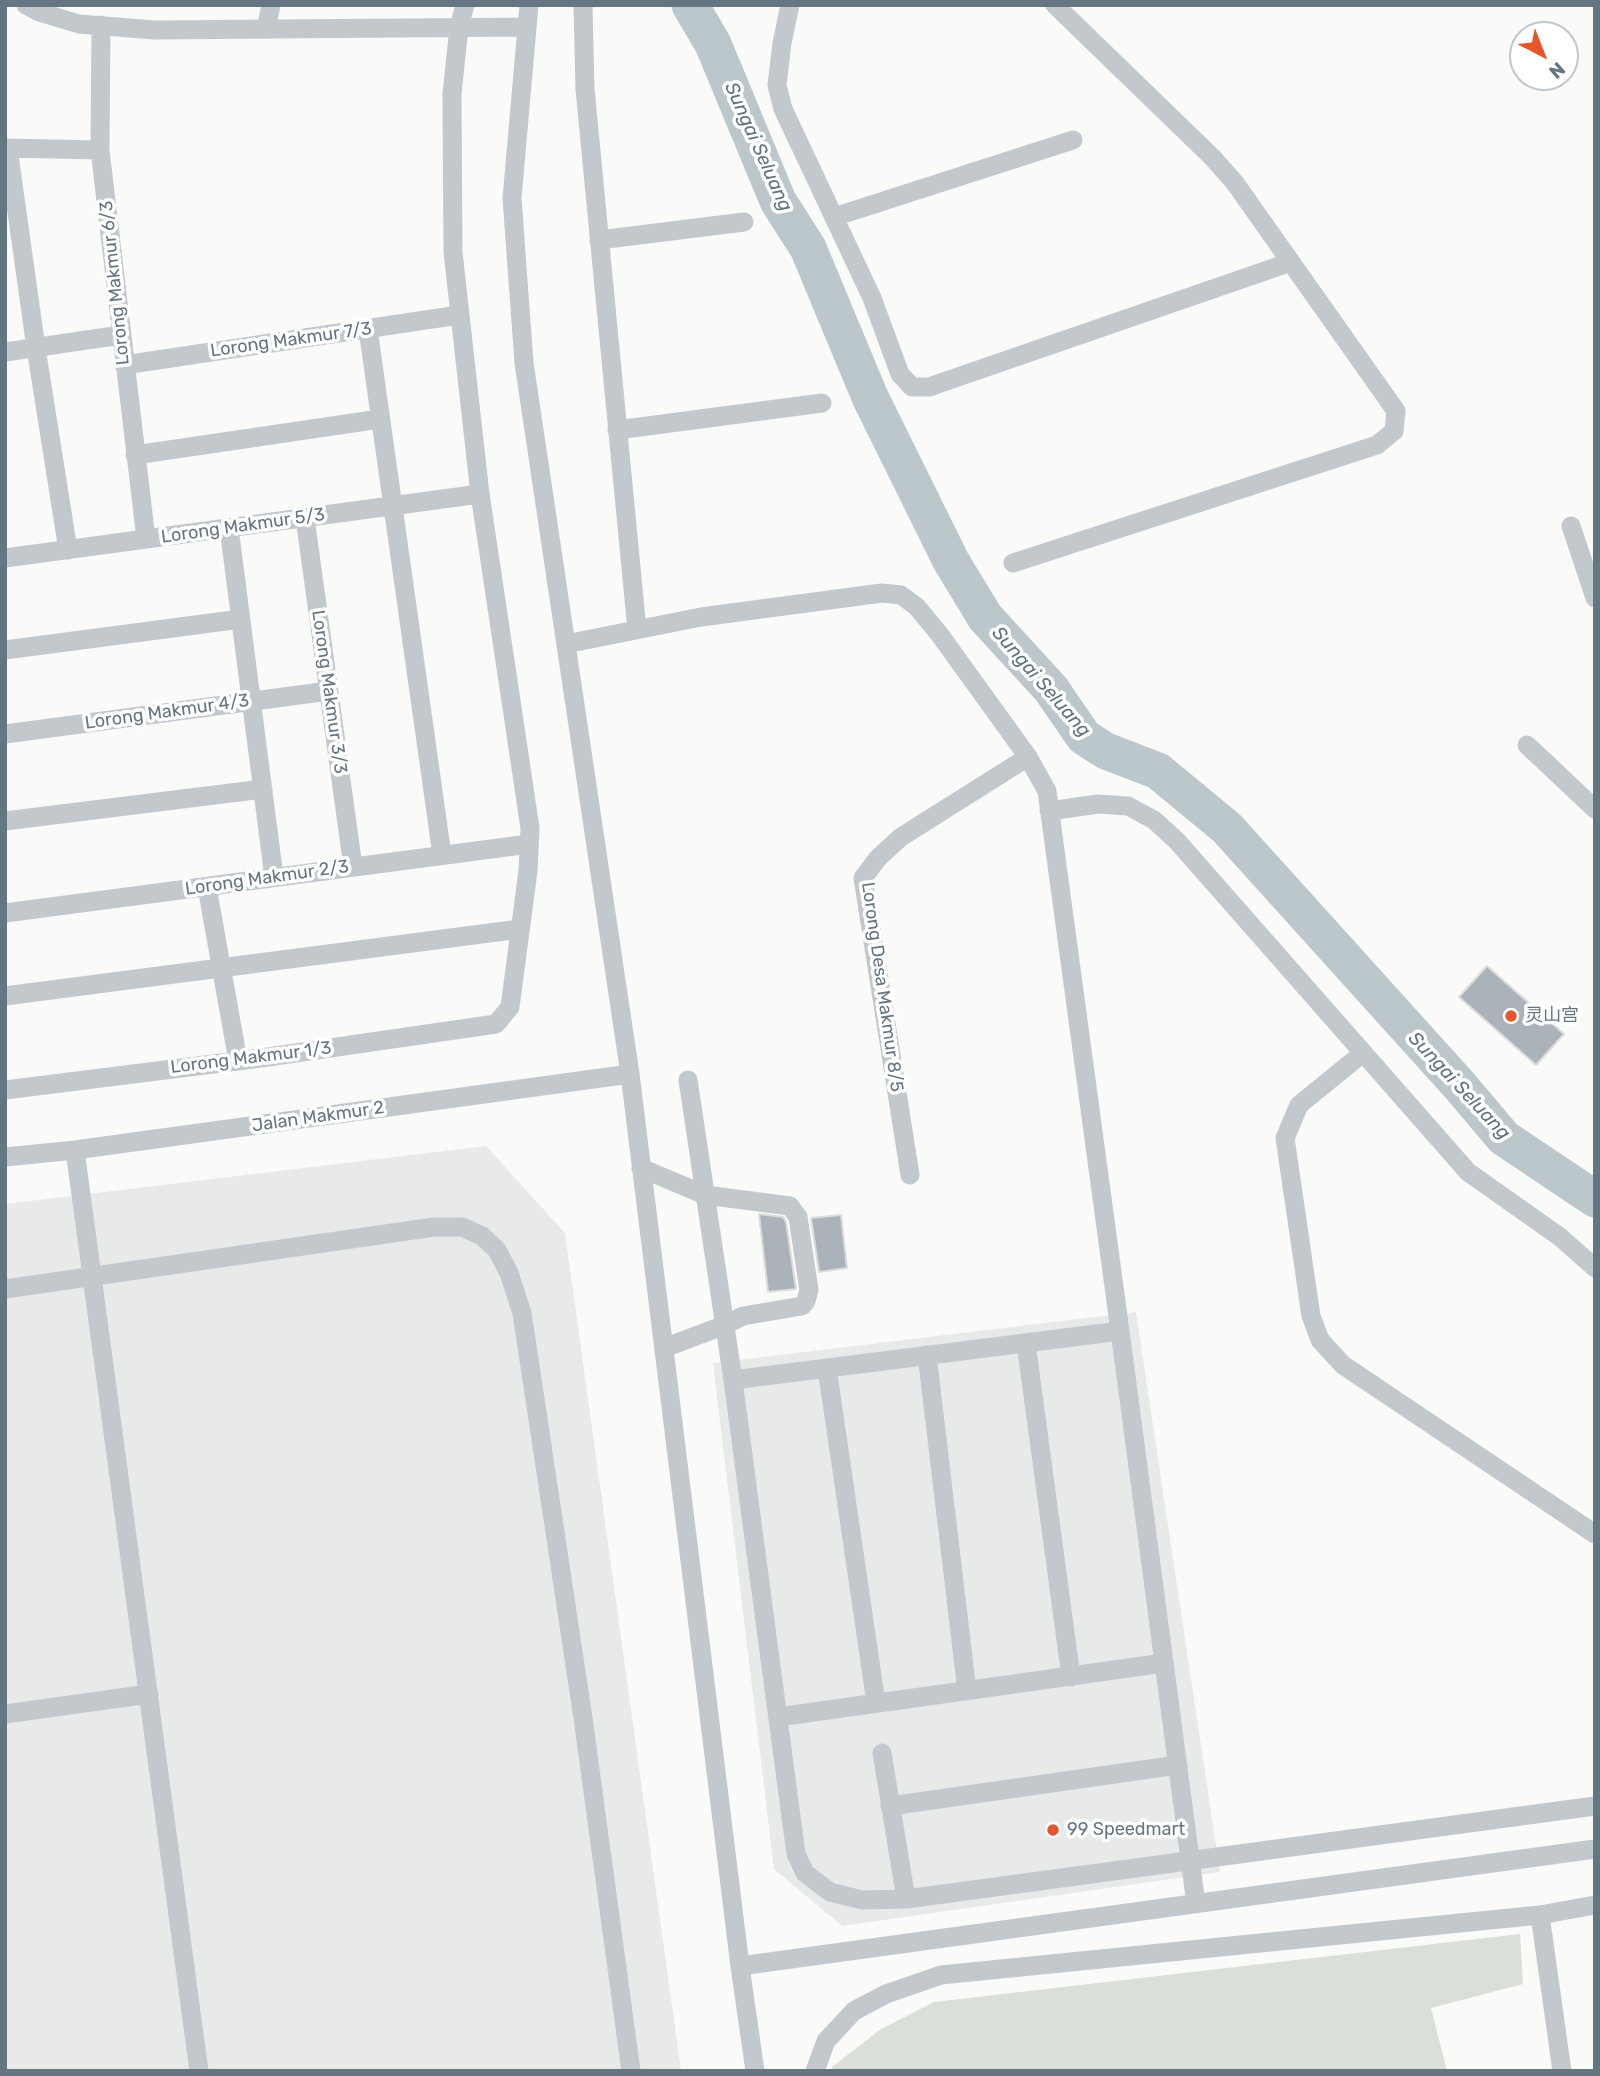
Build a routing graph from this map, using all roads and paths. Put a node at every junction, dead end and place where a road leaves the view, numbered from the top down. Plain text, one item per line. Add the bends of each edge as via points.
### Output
1 (26, 5) edge
2 (271, 5) edge
3 (465, 5) edge
4 (529, 5) edge
5 (790, 5) edge
6 (1055, 5) edge
7 (583, 6) edge
8 (102, 26) junction
9 (459, 27) junction
10 (527, 27) junction
11 (266, 28) junction
12 (1073, 140) dead end
13 (7, 148) edge
14 (100, 150) junction
15 (834, 217) junction
16 (744, 222) dead end
17 (599, 240) junction
18 (1291, 262) junction
19 (458, 315) junction
20 (368, 329) junction
21 (121, 335) junction
22 (36, 348) junction
23 (5, 352) edge
24 (124, 365) junction
25 (822, 402) dead end
26 (380, 419) junction
27 (617, 430) junction
28 (135, 455) junction
29 (480, 494) junction
30 (392, 506) junction
31 (305, 518) junction
32 (1572, 526) dead end
33 (229, 528) junction
34 (146, 539) junction
35 (68, 550) junction
36 (5, 558) edge
37 (1013, 563) dead end
38 (1595, 598) edge
39 (241, 619) junction
40 (637, 630) junction
41 (566, 644) junction
42 (5, 650) edge
43 (329, 691) junction
44 (252, 701) junction
45 (5, 734) edge
46 (1527, 745) dead end
47 (1028, 757) junction
48 (263, 789) junction
49 (1595, 809) edge
50 (1049, 811) junction
51 (5, 821) edge
52 (529, 844) junction
53 (442, 855) junction
54 (353, 867) junction
55 (274, 877) junction
56 (206, 887) junction
57 (5, 913) edge
58 (520, 929) junction
59 (220, 970) junction
60 (5, 996) edge
61 (1363, 1053) junction
62 (238, 1061) junction
63 (630, 1074) junction
64 (688, 1080) dead end
65 (5, 1090) edge
66 (75, 1150) junction
67 (5, 1157) edge
68 (641, 1168) junction
69 (909, 1175) dead end
70 (705, 1195) junction
71 (1595, 1268) edge
72 (94, 1278) junction
73 (5, 1289) edge
74 (725, 1325) junction
75 (1120, 1331) junction
76 (1026, 1343) junction
77 (664, 1348) junction
78 (927, 1355) junction
79 (827, 1368) junction
80 (733, 1380) junction
81 (1595, 1534) edge
82 (1164, 1663) junction
83 (1071, 1676) junction
84 (967, 1691) junction
85 (149, 1694) junction
86 (876, 1703) junction
87 (5, 1714) edge
88 (778, 1717) junction
89 (881, 1753) dead end
90 (1178, 1765) junction
91 (890, 1806) junction
92 (1595, 1806) edge
93 (1595, 1849) edge
94 (1191, 1860) junction
95 (906, 1899) junction
96 (1196, 1904) junction
97 (1595, 1905) edge
98 (1540, 1915) junction
99 (740, 1966) junction
100 (199, 2071) edge
101 (631, 2071) edge
102 (755, 2071) edge
103 (815, 2071) edge
104 (1562, 2071) edge

1 - 8 street via 79,24
2 - 11 street
3 - 9 street
4 - 10 street
5 - 15 street via 777,85 783,108
6 - 18 street via 1236,183
7 - 17 street via 585,89
8 - 11 street
8 - 14 street, Lorong Makmur 6/3
9 - 10 street
9 - 11 street
9 - 19 street via 452,94
10 - 41 street via 512,198 524,363
12 - 15 street
13 - 14 street
13 - 22 street
14 - 21 street, Lorong Makmur 6/3
15 - 18 street via 872,298 900,374 912,387 929,387
16 - 17 street
17 - 27 street
18 - 37 street via 1396,411 1394,431 1377,445
19 - 20 street, Lorong Makmur 7/3
19 - 29 street
20 - 24 street, Lorong Makmur 7/3
20 - 26 street
21 - 22 street
21 - 24 street, Lorong Makmur 6/3
22 - 23 street
22 - 35 street
24 - 28 street, Lorong Makmur 6/3
25 - 27 street
26 - 28 street
26 - 30 street
27 - 40 street
28 - 34 street, Lorong Makmur 6/3
29 - 30 street, Lorong Makmur 5/3
29 - 52 street
30 - 31 street, Lorong Makmur 5/3
30 - 53 street
31 - 33 street, Lorong Makmur 5/3
31 - 43 street, Lorong Makmur 3/3
32 - 38 street
33 - 34 street, Lorong Makmur 5/3
33 - 39 street
34 - 35 street, Lorong Makmur 5/3
35 - 36 street, Lorong Makmur 5/3
39 - 42 street
39 - 44 street
40 - 41 street
40 - 47 street via 743,611 882,593 901,595 940,635
41 - 63 street
43 - 44 street, Lorong Makmur 4/3
43 - 54 street, Lorong Makmur 3/3
44 - 45 street, Lorong Makmur 4/3
44 - 48 street
46 - 49 street
47 - 50 street via 1047,791
47 - 69 street, Lorong Desa Makmur 8/5 via 901,837 863,878
48 - 51 street
48 - 55 street
50 - 61 street via 1098,804 1128,806 1154,820
50 - 75 street
52 - 53 street, Lorong Makmur 2/3
52 - 58 street
53 - 54 street, Lorong Makmur 2/3
54 - 55 street, Lorong Makmur 2/3
55 - 56 street, Lorong Makmur 2/3
56 - 57 street, Lorong Makmur 2/3
56 - 59 street
58 - 59 street
58 - 62 street, Lorong Makmur 1/3 via 510,1007 496,1024
59 - 60 street
59 - 62 street
61 - 71 street via 1468,1172 1560,1237
61 - 81 street via 1299,1105 1285,1138 1311,1316 1320,1340 1343,1365
62 - 65 street, Lorong Makmur 1/3
63 - 66 street, Jalan Makmur 2
63 - 68 street
64 - 70 street
66 - 67 street, Jalan Makmur 2
66 - 72 street
68 - 70 street
68 - 77 street
70 - 74 street
70 - 74 street via 790,1206 797,1217 809,1290 802,1306 743,1315
72 - 73 street
72 - 85 street
72 - 101 street via 434,1227 462,1227 482,1236 497,1251 522,1313
74 - 77 street
74 - 80 street
75 - 76 street
75 - 82 street
76 - 78 street
76 - 83 street
77 - 99 street
78 - 79 street
78 - 84 street
79 - 80 street
79 - 86 street
80 - 88 street
82 - 83 street
82 - 90 street
83 - 84 street
84 - 86 street
85 - 87 street
85 - 100 street
86 - 88 street
88 - 95 street via 796,1854 805,1873 830,1892 862,1900
89 - 91 street
90 - 91 street
90 - 94 street
91 - 95 street
92 - 94 street
93 - 96 street
94 - 95 street
94 - 96 street
96 - 99 street
97 - 98 street
98 - 103 street via 941,1975 854,2011 827,2041
98 - 104 street
99 - 102 street

